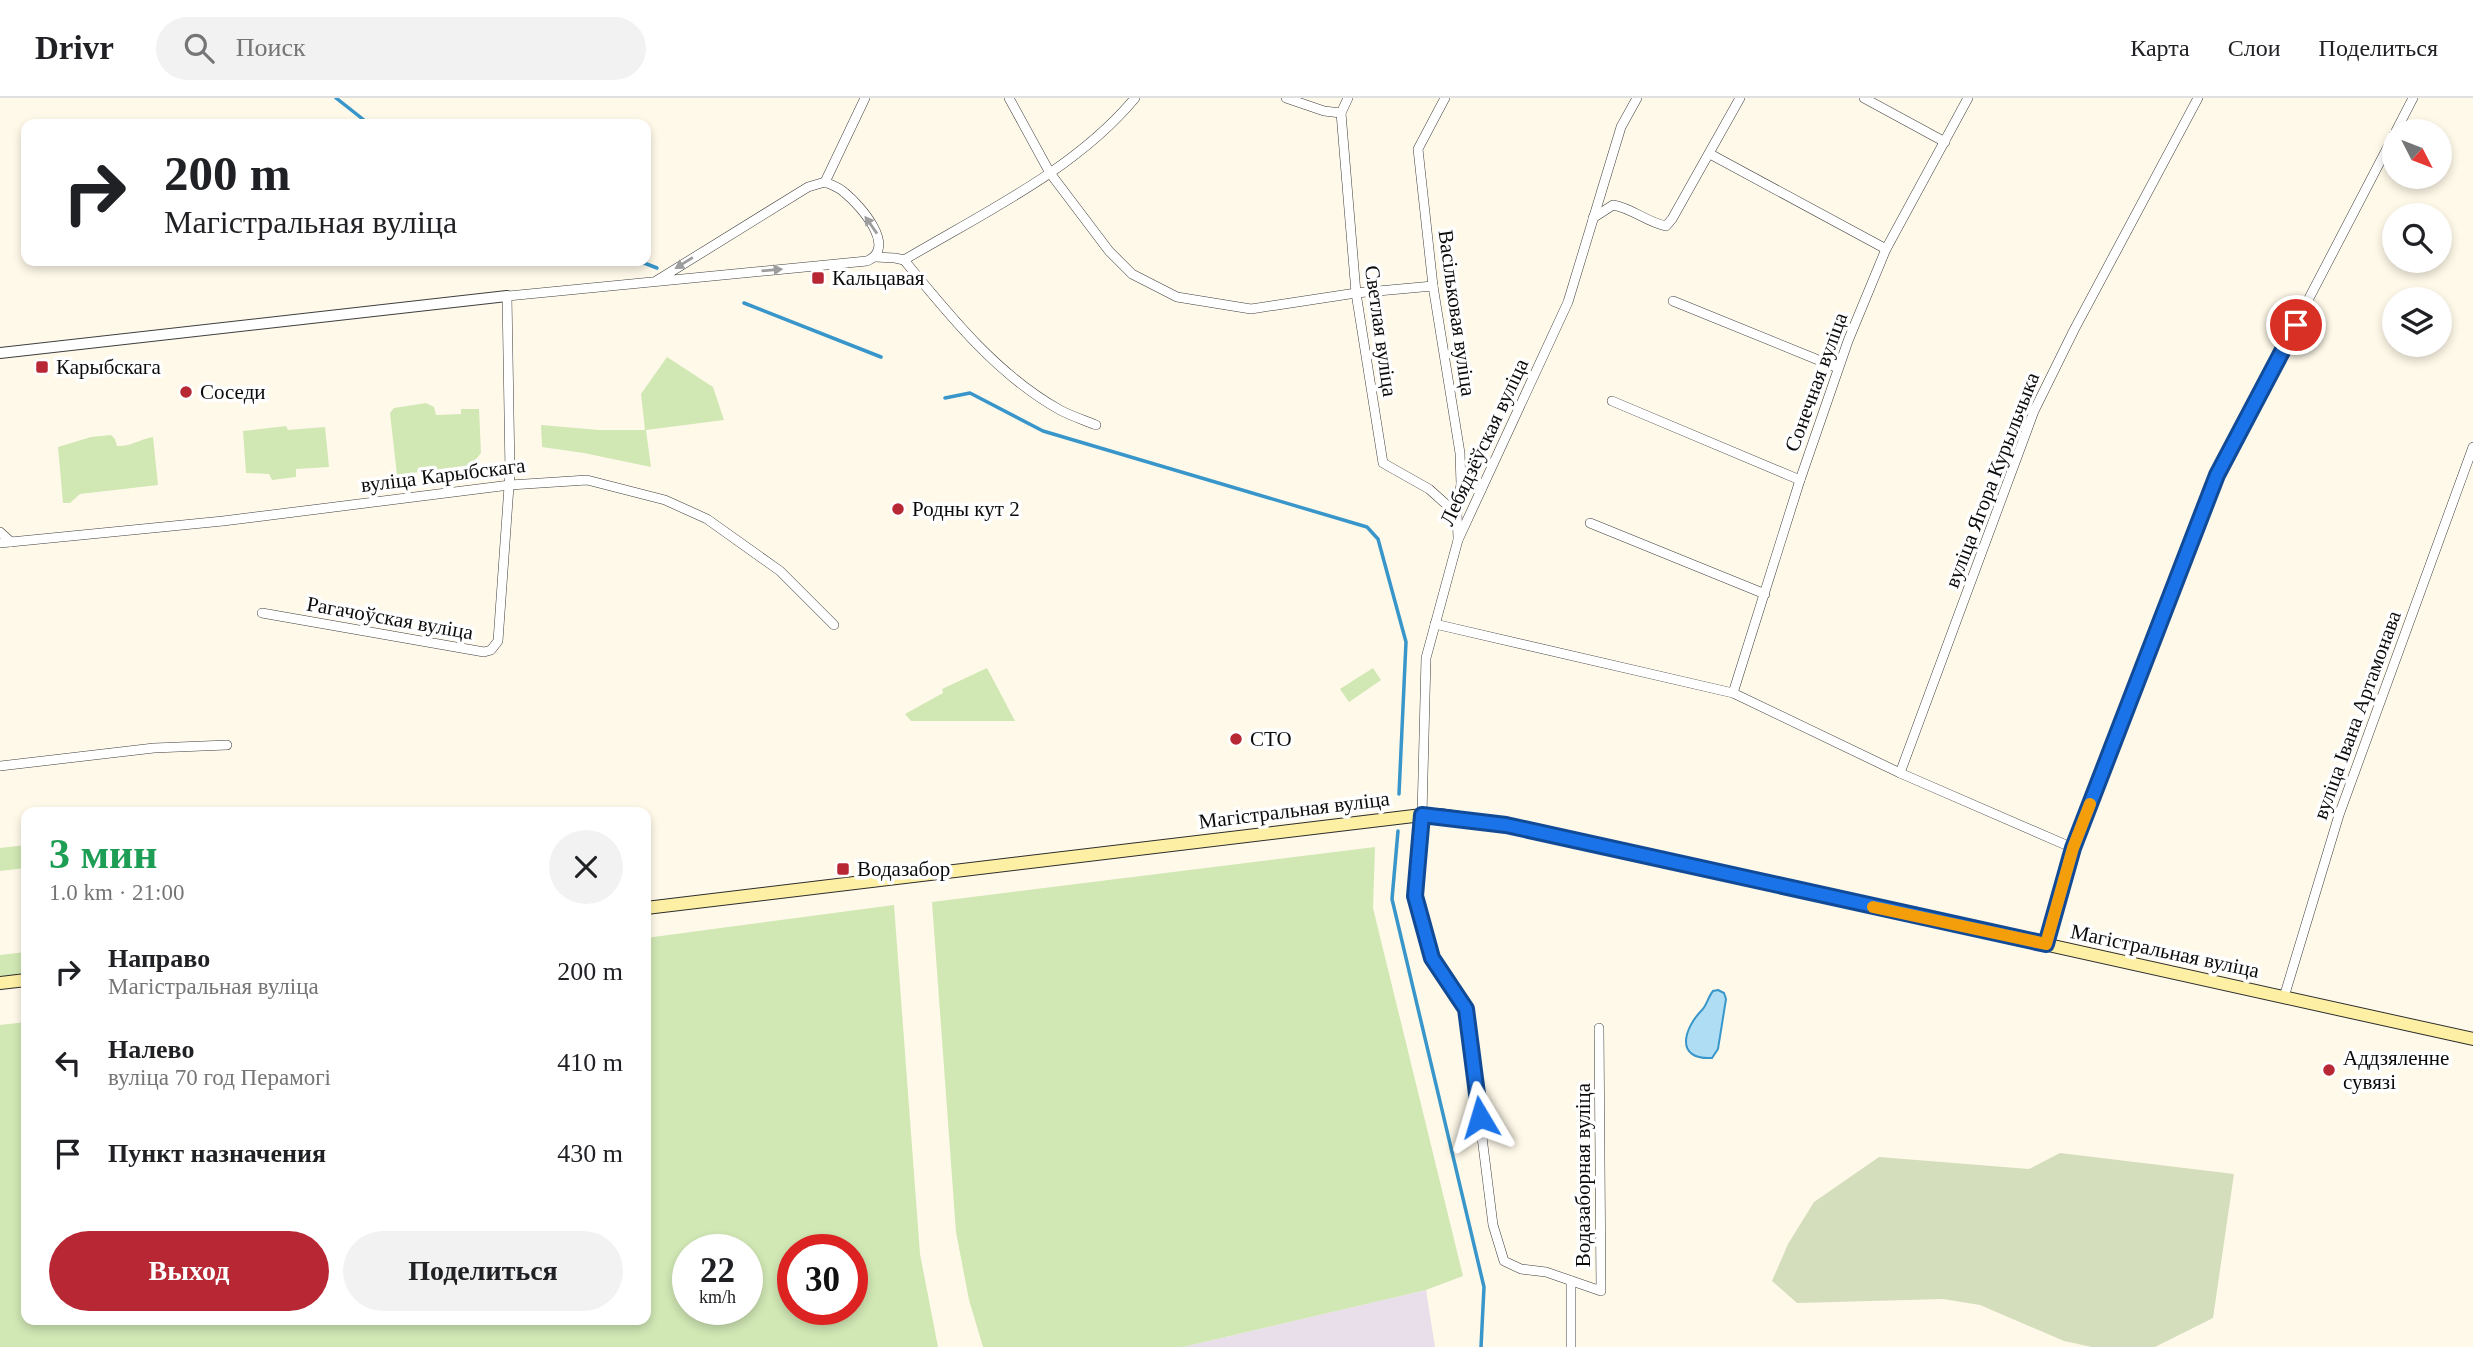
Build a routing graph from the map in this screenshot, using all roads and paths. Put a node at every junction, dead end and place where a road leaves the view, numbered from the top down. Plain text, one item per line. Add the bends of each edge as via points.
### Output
1 (865, 98) edge
2 (1009, 98) edge
3 (1135, 98) edge
4 (1286, 98) edge
5 (1348, 98) edge
6 (1445, 98) edge
7 (1636, 98) edge
8 (1740, 98) edge
9 (1864, 98) edge
10 (1968, 98) edge
11 (2198, 98) edge
12 (2413, 98) edge
13 (1341, 113) junction
14 (2402, 119) edge
15 (1944, 142) junction
16 (1710, 154) junction
17 (2382, 158) edge
18 (1050, 173) junction
19 (825, 182) junction
20 (1592, 219) junction
21 (1886, 249) junction
22 (874, 257) junction
23 (904, 260) junction
24 (656, 281) junction
25 (1433, 286) junction
26 (1356, 293) junction
27 (507, 296) junction
28 (1673, 301) dead end
29 (0, 353) edge
30 (1838, 368) junction
31 (1612, 401) dead end
32 (1096, 425) dead end
33 (2473, 447) edge
34 (1800, 480) junction
35 (1461, 484) junction
36 (510, 485) junction
37 (1481, 490) junction
38 (1457, 514) junction
39 (1590, 523) dead end
40 (0, 532) edge
41 (1458, 540) junction
42 (11, 542) junction
43 (0, 543) edge
44 (1765, 594) junction
45 (262, 614) dead end
46 (1435, 624) junction
47 (834, 625) dead end
48 (1733, 693) junction
49 (227, 745) dead end
50 (0, 766) edge
51 (1899, 773) junction
52 (1422, 815) junction
53 (2073, 848) junction
54 (651, 907) edge
55 (2046, 944) junction
56 (21, 981) edge
57 (0, 983) edge
58 (2284, 997) junction
59 (1599, 1028) dead end
60 (2473, 1039) edge
61 (1571, 1281) junction
62 (1571, 1347) edge

1 - 19 street
2 - 18 street
3 - 18 street via 1105,131
4 - 13 street
5 - 13 street, Светлая вуліца
6 - 25 street, Васільковая вуліца via 1418,149
7 - 20 street, Лебядзёўская вуліца via 1621,127
8 - 16 street
9 - 15 street
10 - 15 street, Сонечная вуліца
11 - 51 street, вуліца Ягора Курыльчыка via 2034,411
12 - 14 street
13 - 26 street, Светлая вуліца
15 - 21 street, Сонечная вуліца
16 - 20 street via 1665,226 1613,205
16 - 21 street
17 - 53 street via 2217,475
18 - 23 street
18 - 26 street via 1132,274 1177,298 1251,309
22 -> 19 street via 879,247 873,226 847,194
19 -> 24 street via 808,187
20 - 37 street, Лебядзёўская вуліца via 1568,302
21 - 30 street, Сонечная вуліца
22 - 23 street
24 -> 22 street
23 - 32 street via 970,339 1061,411
24 - 27 street
25 - 26 street
25 - 35 street, Васільковая вуліца
26 - 38 street, Светлая вуліца via 1383,463 1429,489
27 - 29 street
27 - 36 street, Рагачоўская вуліца
28 - 30 street
30 - 34 street, Сонечная вуліца
31 - 34 street
33 - 58 street, вуліца Івана Артамонава via 2339,815
34 - 44 street, Сонечная вуліца
35 - 37 street
35 - 38 street, Васільковая вуліца
36 - 42 street, вуліца Карыбскага
36 - 45 street, Рагачоўская вуліца via 498,641 491,650
36 - 47 street, вуліца Карыбскага via 587,480 680,505 769,562
37 - 41 street, Лебядзёўская вуліца
38 - 41 street, Васільковая вуліца
39 - 44 street
40 - 42 street
41 - 46 street, Лебядзёўская вуліца
42 - 43 street, вуліца Карыбскага
44 - 48 street, Сонечная вуліца
46 - 48 street
46 - 52 street, Лебядзёўская вуліца via 1426,658
48 - 51 street
49 - 50 street via 154,748
51 - 53 street
52 - 54 main road, Магістральная вуліца
52 - 55 main road, Магістральная вуліца via 1506,825
52 - 61 street, Водазаборная вуліца via 1415,896 1432,958 1466,1009 1493,1225 1504,1261
53 - 55 street
55 - 58 main road, Магістральная вуліца
56 - 57 main road
58 - 60 main road, Магістральная вуліца
59 - 61 street, Водазаборная вуліца via 1601,1290
61 - 62 street, Водазаборная вуліца

